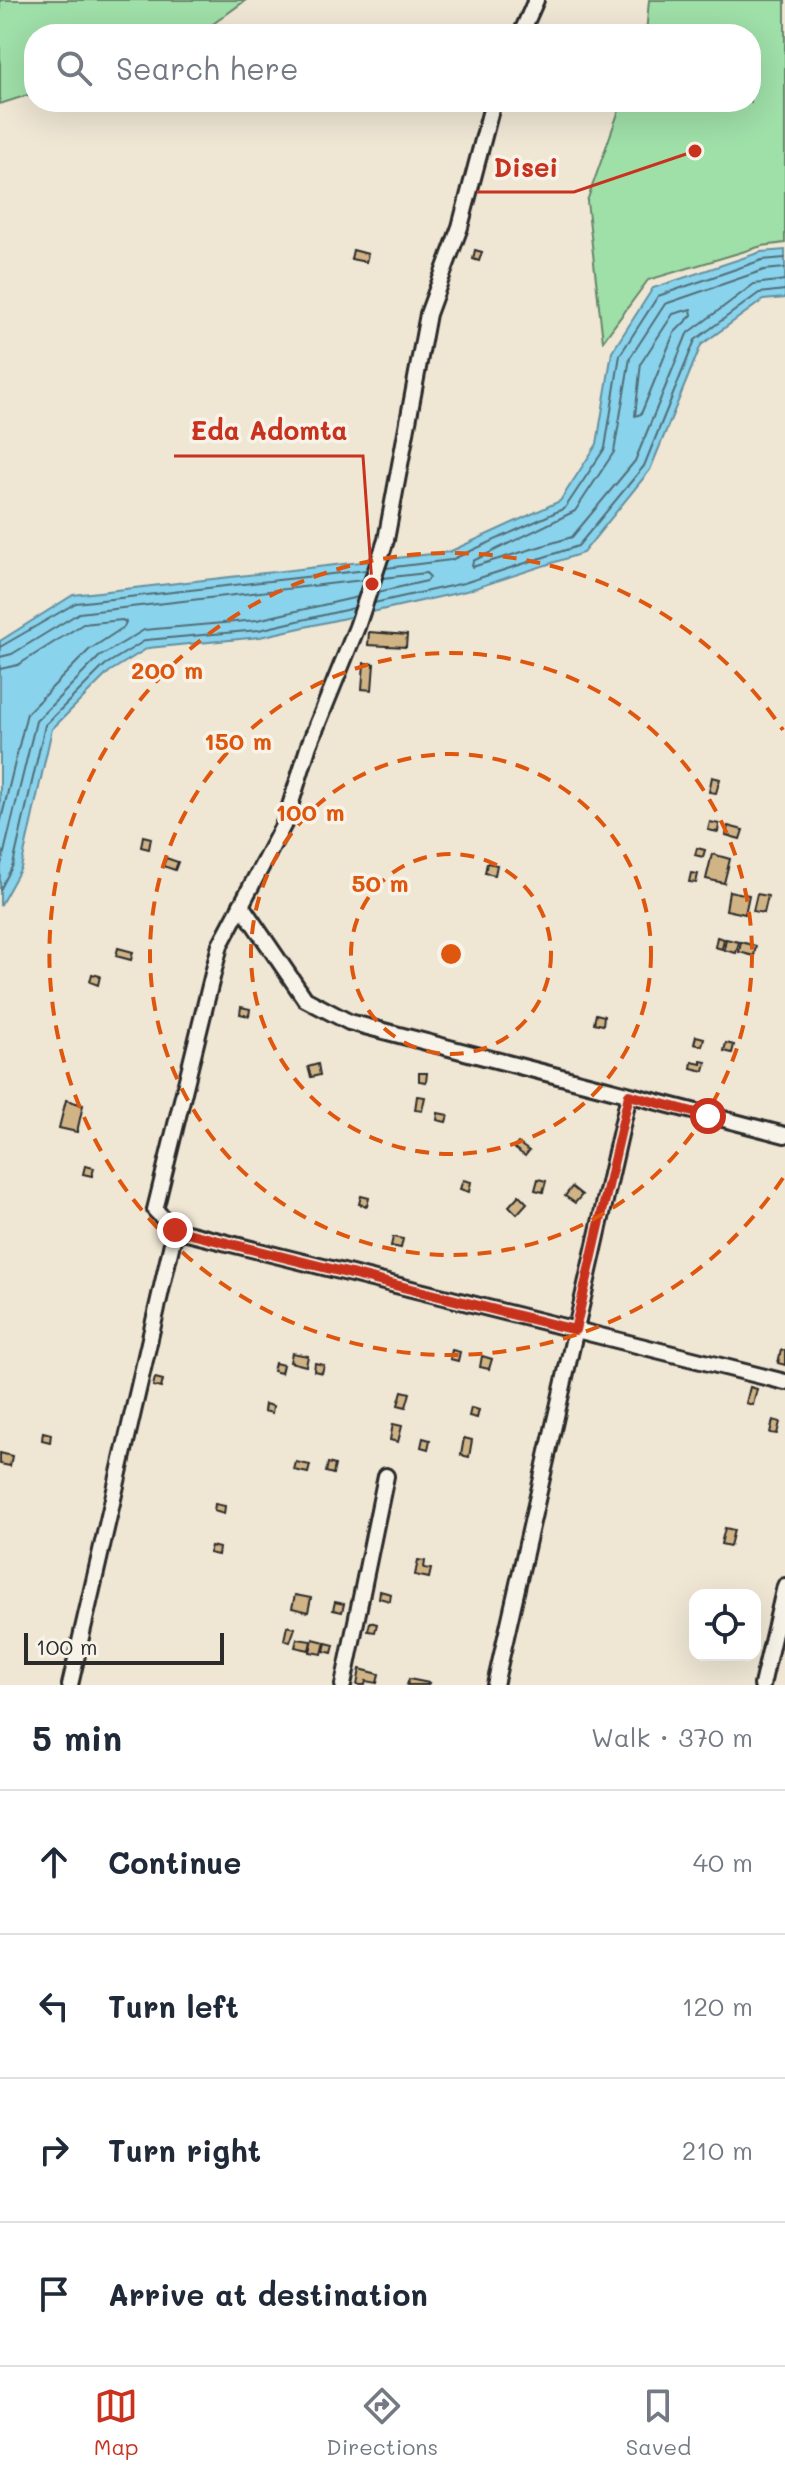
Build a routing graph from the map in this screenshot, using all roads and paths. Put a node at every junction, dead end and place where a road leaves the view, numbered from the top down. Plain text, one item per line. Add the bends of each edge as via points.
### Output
1 (536, 0) edge
2 (525, 24) edge
3 (490, 112) edge
4 (241, 905) junction
5 (629, 1095) junction
6 (785, 1135) edge
7 (175, 1230) junction
8 (575, 1330) junction
9 (785, 1382) edge
10 (386, 1476) dead end
11 (785, 1586) edge
12 (70, 1685) edge
13 (343, 1685) edge
14 (495, 1685) edge
15 (762, 1685) edge

1 - 2 street
3 - 4 street via 460,227 428,314 386,540 285,822
4 - 5 street via 305,999 349,1022
4 - 7 street via 220,945 155,1210
5 - 6 street
5 - 8 street
7 - 8 street
7 - 12 street
8 - 9 street
8 - 14 street
10 - 13 street
11 - 15 street

